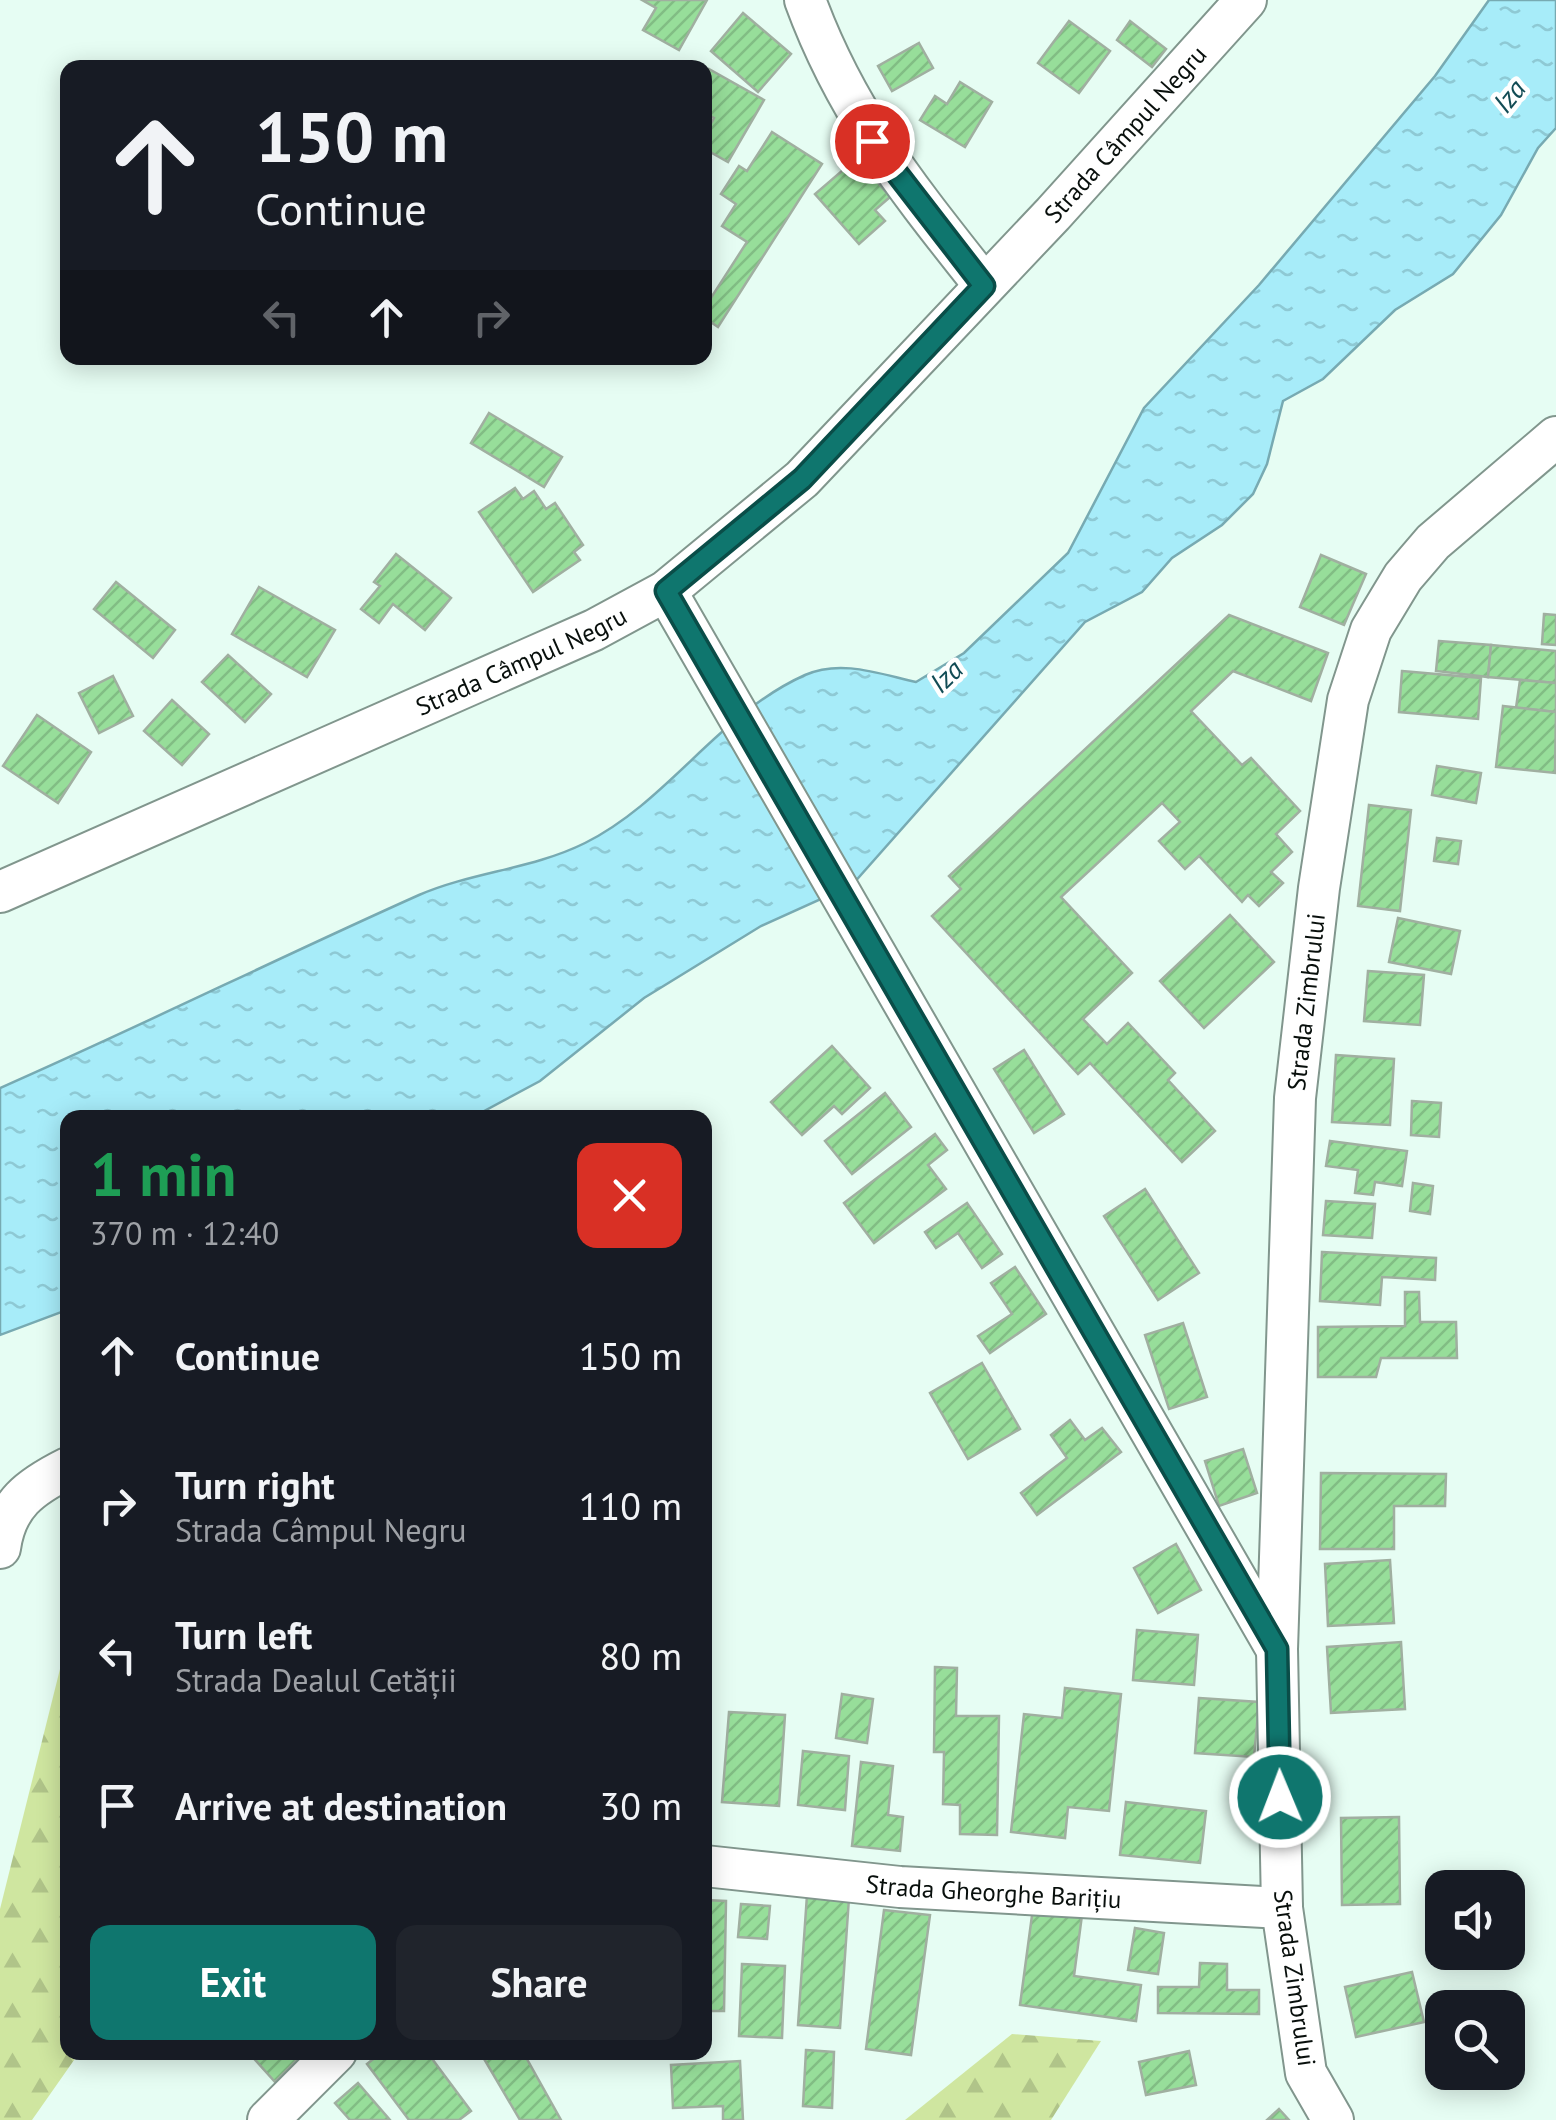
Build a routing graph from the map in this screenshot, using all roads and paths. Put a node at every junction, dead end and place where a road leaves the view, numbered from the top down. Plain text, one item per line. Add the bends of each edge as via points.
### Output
1 (805, 0) edge
2 (1246, 0) edge
3 (984, 286) junction
4 (1556, 438) edge
5 (666, 591) junction
6 (0, 892) edge
7 (60, 1472) edge
8 (0, 1548) edge
9 (1277, 1649) junction
10 (712, 1867) edge
11 (1282, 1908) junction
12 (328, 2060) edge
13 (268, 2120) edge
14 (1333, 2120) edge

1 - 3 street via 872,141
2 - 3 street, Strada Câmpul Negru
3 - 5 street, Strada Câmpul Negru via 802,479
4 - 9 street, Strada Zimbrului via 1432,542 1403,578 1371,630 1348,700 1295,1098
5 - 6 street, Strada Câmpul Negru via 594,630
5 - 9 street, Strada Zimbrului
7 - 8 street via 23,1492 3,1524
9 - 11 street, Strada Zimbrului
10 - 11 street, Strada Gheorghe Barițiu via 900,1887
11 - 14 street, Strada Zimbrului via 1306,2073
12 - 13 street

